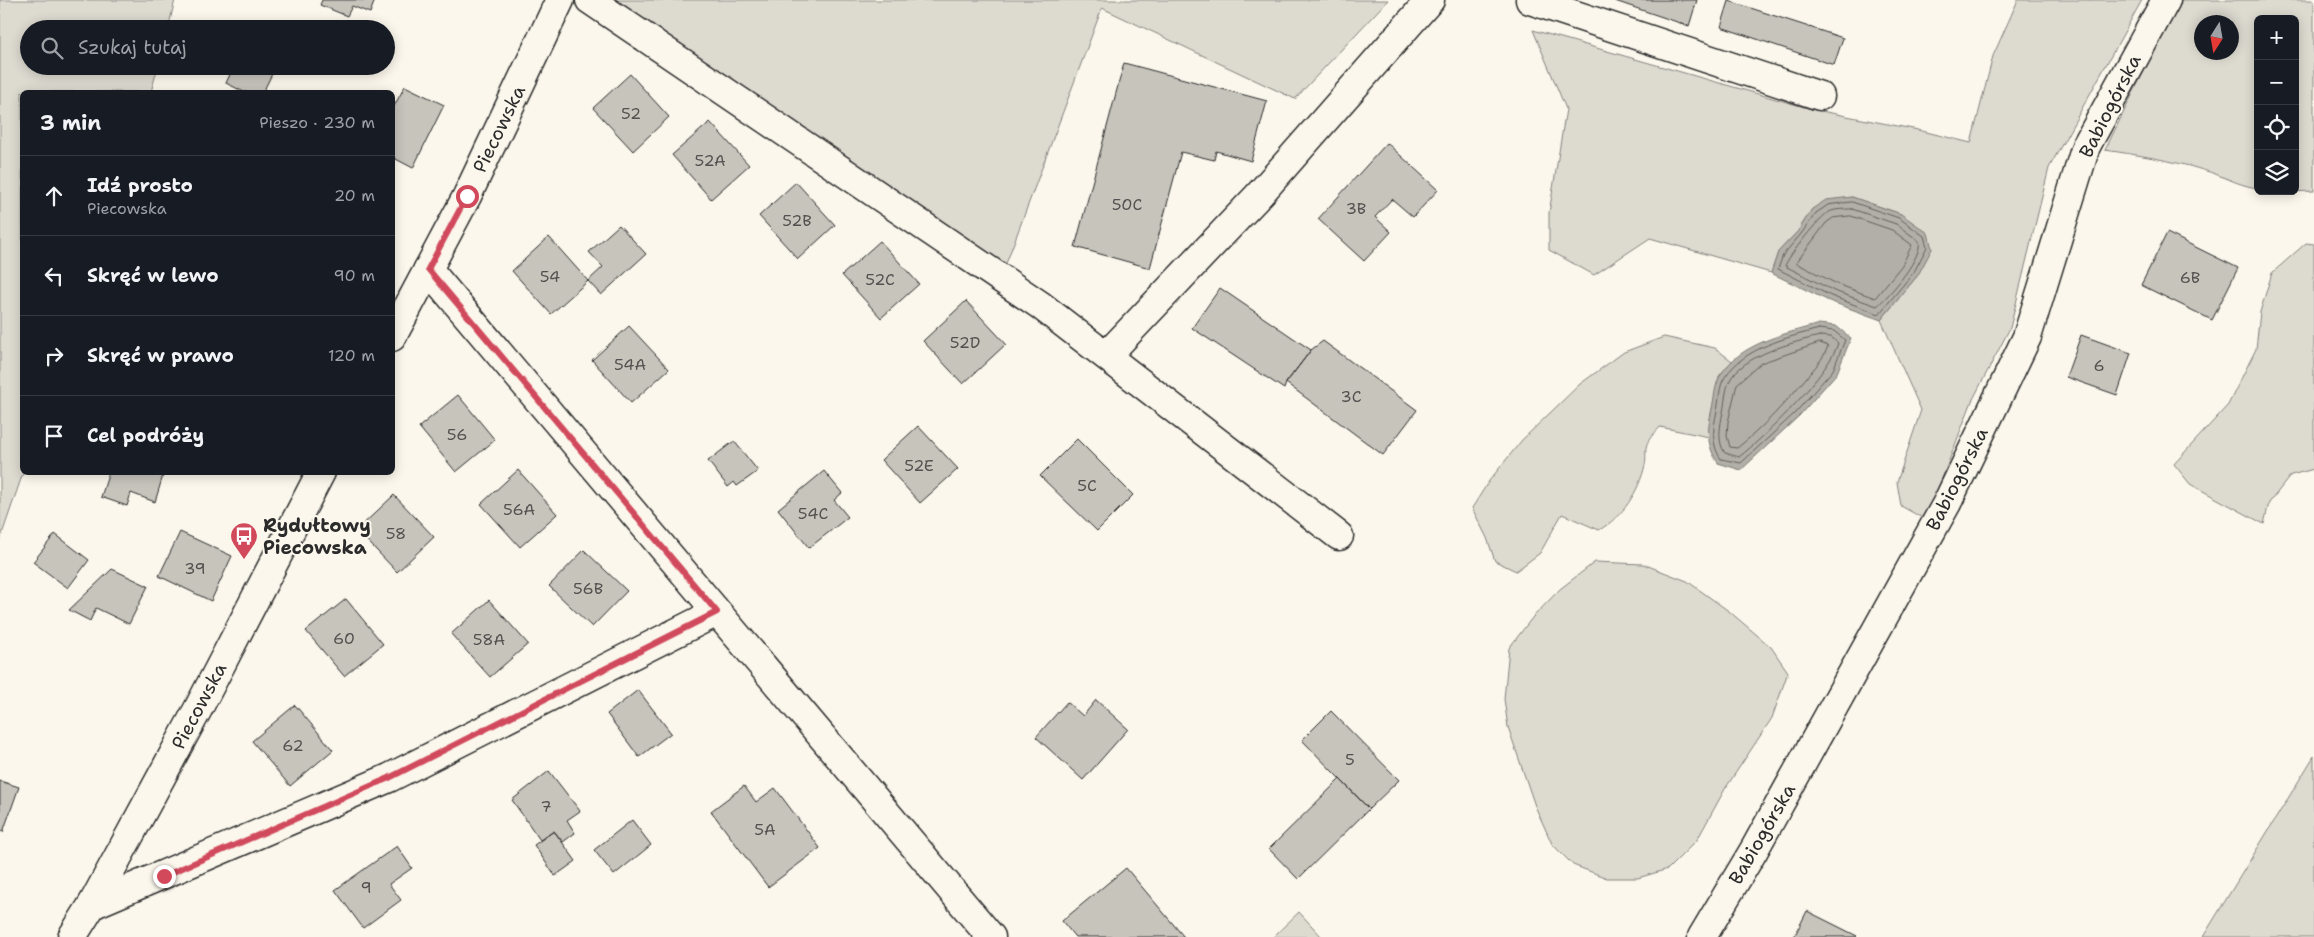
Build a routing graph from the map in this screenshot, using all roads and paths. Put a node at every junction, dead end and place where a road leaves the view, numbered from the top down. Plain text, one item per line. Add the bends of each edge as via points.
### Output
1 (560, 0) edge
2 (590, 0) edge
3 (1430, 0) edge
4 (1530, 0) edge
5 (2166, 0) edge
6 (1820, 96) dead end
7 (428, 269) junction
8 (395, 330) edge
9 (1107, 355) junction
10 (319, 475) edge
11 (1339, 536) dead end
12 (717, 612) junction
13 (92, 905) junction
14 (72, 937) edge
15 (991, 937) edge
16 (1702, 937) edge

1 - 7 street, Piecowska via 467,196
2 - 9 street via 1040,304
3 - 9 street via 1258,196
4 - 6 street
5 - 16 street, Babiogórska via 2086,146 2026,338 1947,503 1754,850
7 - 8 street, Piecowska
7 - 12 street
9 - 11 street
10 - 13 street, Piecowska
12 - 13 street via 389,778
12 - 15 street
13 - 14 street, Piecowska

